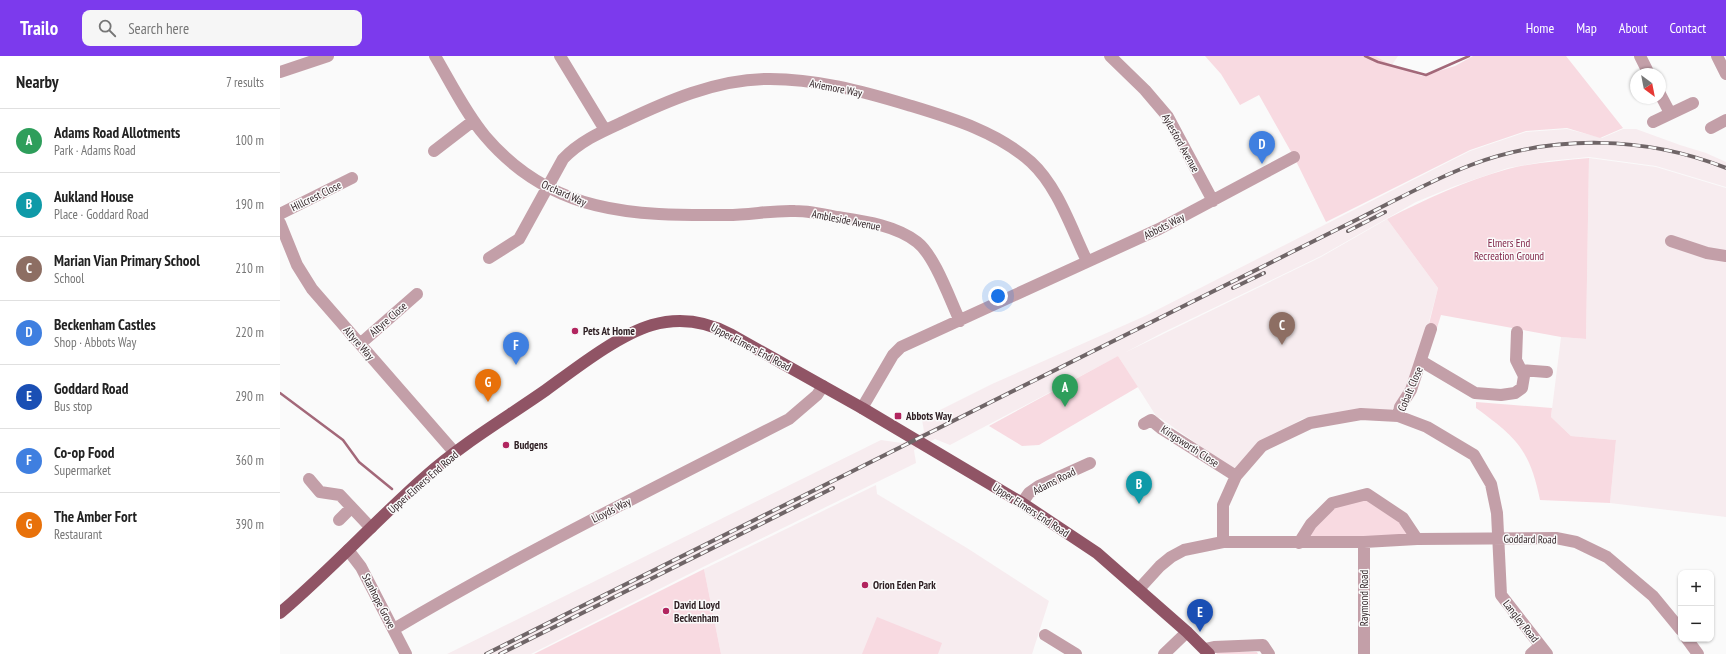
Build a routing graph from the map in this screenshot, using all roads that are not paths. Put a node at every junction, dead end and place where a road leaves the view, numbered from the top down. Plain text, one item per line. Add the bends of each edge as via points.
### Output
1 (328, 56) edge
2 (435, 56) edge
3 (560, 56) edge
4 (1110, 56) edge
5 (1640, 56) edge
6 (1717, 56) edge
7 (1647, 68) edge
8 (280, 72) edge
9 (1726, 74) edge
10 (1693, 102) dead end
11 (1665, 104) edge
12 (1670, 113) junction
13 (1726, 120) edge
14 (473, 121) junction
15 (1653, 122) dead end
16 (1711, 128) dead end
17 (605, 130) junction
18 (434, 151) dead end
19 (1294, 157) dead end
20 (352, 178) dead end
21 (548, 187) junction
22 (1213, 201) junction
23 (280, 214) edge
24 (754, 214) joint
25 (280, 223) edge
26 (1671, 241) dead end
27 (1726, 256) edge
28 (489, 258) dead end
29 (1087, 262) junction
30 (417, 294) dead end
31 (960, 321) junction
32 (1431, 329) dead end
33 (1517, 332) dead end
34 (360, 344) junction
35 (1421, 361) junction
36 (1522, 370) junction
37 (1547, 372) dead end
38 (823, 386) junction
39 (862, 408) junction
40 (1398, 416) junction
41 (1144, 424) dead end
42 (455, 452) junction
43 (1090, 463) dead end
44 (1236, 476) junction
45 (309, 480) dead end
46 (1022, 503) junction
47 (351, 508) junction
48 (339, 520) dead end
49 (371, 528) junction
50 (1497, 538) junction
51 (1417, 539) junction
52 (1223, 542) junction
53 (1364, 542) junction
54 (1299, 543) junction
55 (348, 550) junction
56 (1139, 589) junction
57 (280, 613) edge
58 (1678, 626) edge
59 (394, 629) junction
60 (1187, 632) junction
61 (1045, 635) dead end
62 (1689, 642) edge
63 (1544, 650) edge
64 (1207, 652) edge
65 (406, 654) edge
66 (1076, 654) edge
67 (1164, 654) edge
68 (1269, 654) edge
69 (1364, 654) edge
70 (1530, 654) edge
71 (1698, 654) edge

1 - 8 street
2 - 14 street, Orchard Way
3 - 17 street
4 - 22 street, Aylesford Avenue via 1168,116
5 - 7 street
6 - 9 street
10 - 12 street
11 - 12 street
12 - 15 street
13 - 16 street
14 - 18 street
14 - 21 street, Orchard Way via 507,158 526,174
17 - 21 street, Aviemore Way via 572,149 563,159
17 - 29 street, Aviemore Way via 676,98 701,90 752,80 787,79 857,91 966,125 1017,151 1032,163 1049,185
19 - 22 street, Abbots Way
20 - 23 street, Hillcrest Close
21 - 24 street, Orchard Way via 584,203 622,211
21 - 28 street, Aviemore Way via 519,239
22 - 29 street, Abbots Way
24 - 31 street, Ambleside Avenue via 812,212 873,224 912,238 929,256
25 - 34 street, Altyre Way via 297,265 312,289
26 - 27 street via 1707,253
29 - 31 street, Abbots Way
30 - 34 street, Altyre Close
31 - 39 street, Abbots Way via 897,351
32 - 35 street, Cobalt Close
33 - 36 street, Cobalt Close via 1516,360
34 - 42 street, Altyre Way
35 - 36 street, Cobalt Close via 1475,393 1515,393 1522,388
35 - 40 street, Cobalt Close
36 - 37 street
38 - 39 main road, Upper Elmers End Road
38 - 42 main road, Upper Elmers End Road via 709,325 686,321 661,323 636,331 601,352
38 - 59 street, Lloyds Way via 817,395 789,419 560,536
39 - 46 main road, Upper Elmers End Road
40 - 44 street, Langley Road via 1361,414 1310,423 1262,446
40 - 50 street, Langley Road via 1427,426 1474,456 1491,484 1497,513
41 - 44 street, Kingsworth Close via 1151,420
42 - 49 main road, Upper Elmers End Road
43 - 46 street, Adams Road via 1039,486 1029,493
44 - 52 street, Langley Road via 1223,505
45 - 47 street via 320,492 340,495
46 - 56 main road, Upper Elmers End Road via 1097,553
47 - 48 street
47 - 49 street
49 - 55 main road, Upper Elmers End Road
50 - 51 street, Goddard Road
50 - 58 street, Goddard Road via 1556,538 1576,542 1607,557 1653,596
50 - 63 street, Langley Road via 1501,595
51 - 53 street, Goddard Road
51 - 54 street via 1403,518 1367,494 1332,503 1311,524
52 - 54 street, Goddard Road
52 - 56 street, Goddard Road via 1184,550 1171,557
53 - 54 street, Goddard Road
53 - 69 street, Raymond Road
55 - 57 main road, Upper Elmers End Road
55 - 59 street, Stanhope Grove via 362,567
56 - 60 main road, Upper Elmers End Road
59 - 65 street, Stanhope Grove
60 - 64 main road, Upper Elmers End Road
60 - 67 street
61 - 66 street
62 - 71 street
63 - 70 street
64 - 68 street via 1214,646 1263,645

